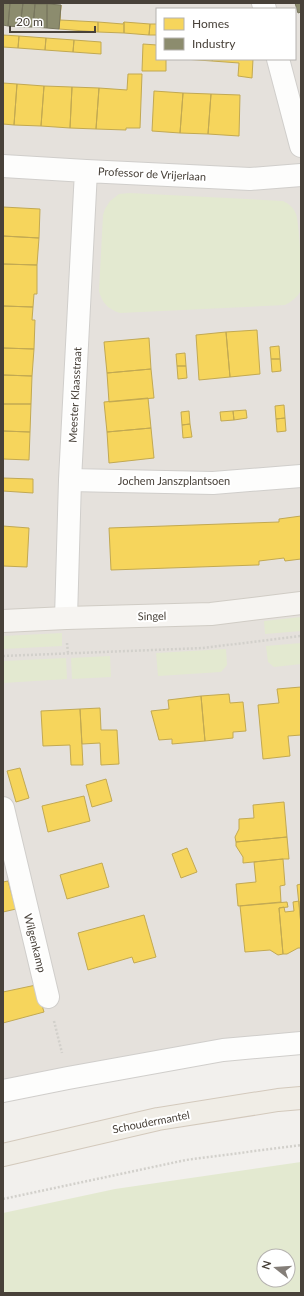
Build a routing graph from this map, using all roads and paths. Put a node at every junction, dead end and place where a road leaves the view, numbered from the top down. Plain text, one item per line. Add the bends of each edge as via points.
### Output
1 (278, 60) edge
2 (301, 146) edge
3 (3, 166) edge
4 (86, 171) junction
5 (301, 176) edge
6 (301, 476) edge
7 (70, 480) junction
8 (301, 603) edge
9 (66, 618) junction
10 (3, 621) edge
11 (301, 636) edge
12 (3, 656) edge
13 (3, 808) edge
14 (48, 997) joint
15 (301, 1043) edge
16 (68, 1078) junction
17 (3, 1092) edge
18 (301, 1098) edge
19 (301, 1145) edge
20 (3, 1154) edge
21 (3, 1199) edge

1 - 2 street
3 - 4 street, Professor de Vrijerlaan
4 - 5 street, Professor de Vrijerlaan via 250,179
4 - 7 street, Meester Klaasstraat
6 - 7 street, Jochem Janszplantsoen via 213,483
7 - 9 street, Meester Klaasstraat
8 - 9 street, Singel via 211,614
9 - 10 street, Singel
11 - 12 path via 203,648
13 - 14 street, Wilgenkamp
14 - 16 path
15 - 16 street via 223,1050
16 - 17 street
18 - 20 main road, Schoudermantel via 158,1119
19 - 21 path via 186,1160

